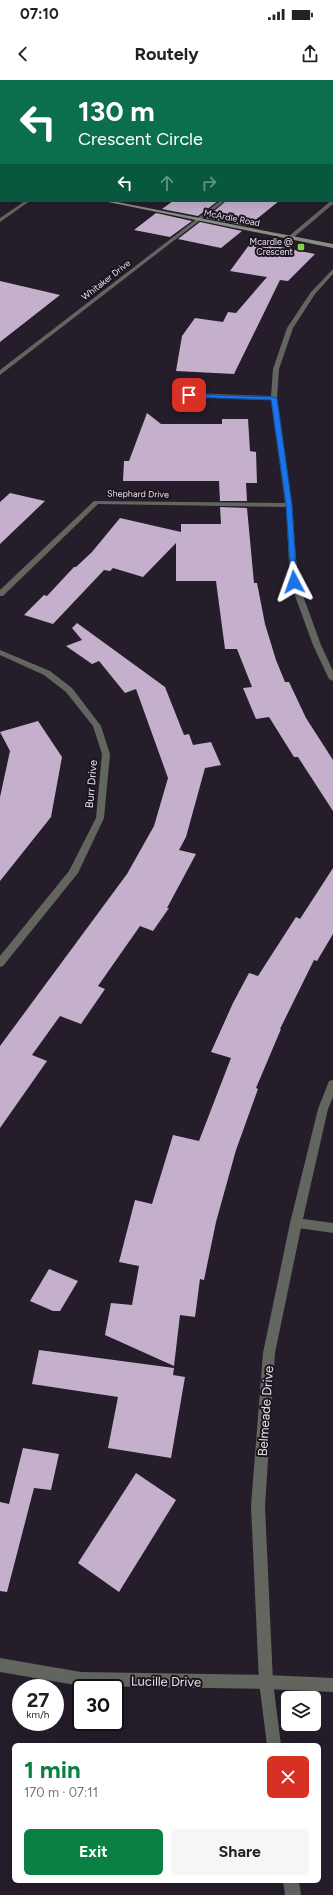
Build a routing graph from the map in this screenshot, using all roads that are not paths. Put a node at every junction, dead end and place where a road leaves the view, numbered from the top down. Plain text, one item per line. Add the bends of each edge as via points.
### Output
1 (27, 202) edge
2 (110, 202) edge
3 (222, 202) edge
4 (332, 202) edge
5 (199, 219) junction
6 (0, 220) edge
7 (291, 237) junction
8 (333, 246) edge
9 (333, 271) edge
10 (0, 373) edge
11 (189, 395) dead end
12 (274, 398) junction
13 (289, 505) junction
14 (0, 594) edge
15 (0, 652) edge
16 (333, 679) edge
17 (0, 963) edge
18 (333, 1084) edge
19 (296, 1223) junction
20 (333, 1228) edge
21 (0, 1665) edge
22 (266, 1682) junction
23 (333, 1685) edge
24 (274, 1743) edge
25 (291, 1883) edge
26 (293, 1895) edge

1 - 6 street
2 - 5 main road, McArdle Road
3 - 5 street, Whitaker Drive
4 - 7 street
5 - 7 main road, McArdle Road
5 - 10 street, Whitaker Drive
7 - 8 main road, McArdle Road
9 - 12 street via 312,293 290,328 276,369
11 - 12 street
12 - 13 street
13 - 14 street, Shephard Drive via 96,502
13 - 16 street via 294,582 317,645
15 - 17 street, Burr Drive via 47,672 69,690 97,726 106,754 100,818 73,873
18 - 19 street, Belmeade Drive via 323,1109
19 - 20 street
19 - 22 street, Belmeade Drive via 269,1353 258,1506
21 - 22 street, Lucille Drive via 81,1679
22 - 23 street, Lucille Drive
22 - 24 street, Belmeade Drive
25 - 26 street

